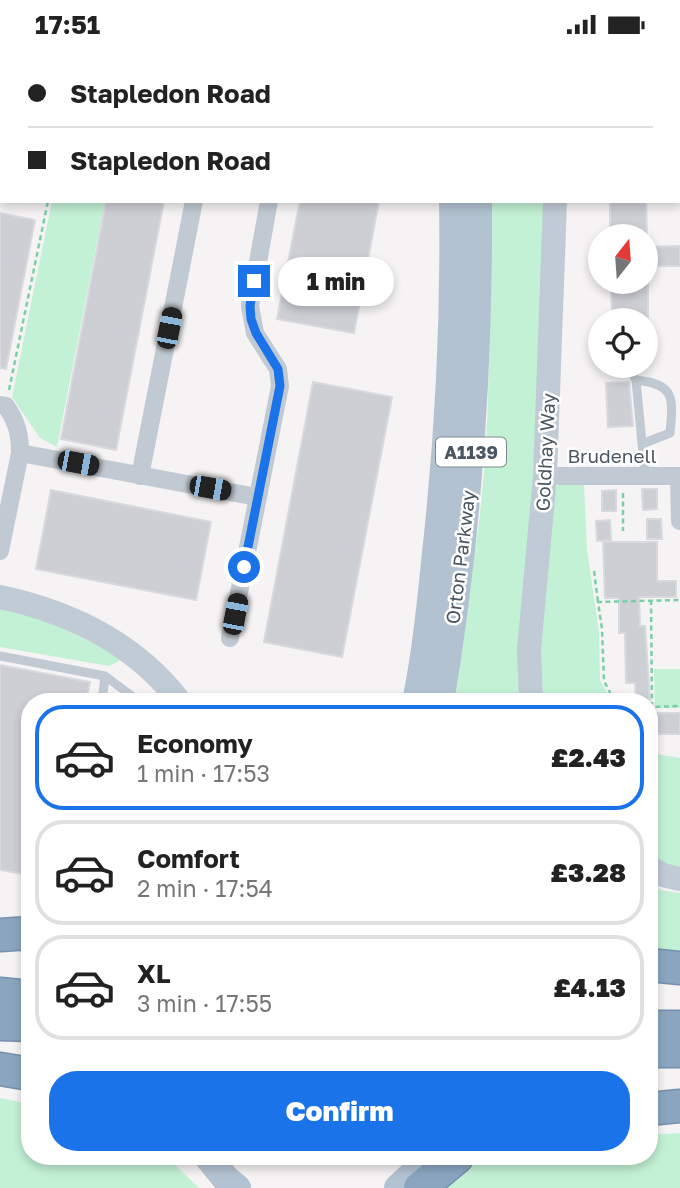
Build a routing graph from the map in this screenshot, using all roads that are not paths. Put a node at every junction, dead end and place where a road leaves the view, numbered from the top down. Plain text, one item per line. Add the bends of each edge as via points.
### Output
1 (194, 203) edge
2 (269, 203) edge
3 (453, 203) edge
4 (478, 203) edge
5 (555, 203) edge
6 (636, 380) joint
7 (3, 405) edge
8 (642, 443) junction
9 (20, 453) junction
10 (140, 475) junction
11 (645, 475) junction
12 (545, 476) junction
13 (680, 476) edge
14 (257, 497) junction
15 (680, 521) edge
16 (0, 551) edge
17 (0, 597) edge
18 (230, 638) dead end
19 (0, 656) edge
20 (105, 675) junction
21 (103, 693) edge
22 (128, 693) edge
23 (172, 693) edge
24 (417, 693) edge
25 (441, 693) edge
26 (531, 693) edge
27 (658, 872) edge
28 (680, 879) edge
29 (21, 934) edge
30 (0, 935) edge
31 (658, 966) edge
32 (680, 968) edge
33 (0, 994) edge
34 (21, 996) edge
35 (0, 1024) edge
36 (21, 1025) edge
37 (658, 1027) edge
38 (680, 1027) edge
39 (658, 1051) edge
40 (680, 1052) edge
41 (0, 1069) edge
42 (21, 1072) edge
43 (680, 1107) edge
44 (658, 1108) edge
45 (215, 1165) edge
46 (420, 1165) edge
47 (447, 1165) edge
48 (237, 1188) edge
49 (398, 1188) edge
50 (420, 1188) edge

1 - 10 street
2 - 14 street via 250,306 256,333 278,369 280,386
3 - 24 main road, Orton Parkway / A1139 via 448,421
4 - 25 main road, Orton Parkway / A1139 via 472,436 456,601
5 - 12 street, Goldhay Way
6 - 8 lane
6 - 8 lane via 664,386 672,405 670,433
7 - 9 street via 15,419
8 - 11 lane
9 - 10 street
9 - 16 street
10 - 14 street
11 - 12 street, Brudenell
11 - 13 street, Brudenell
12 - 26 street, Goldhay Way via 529,650
13 - 15 street, Brudenell
14 - 18 street
17 - 23 street via 65,615 99,632 154,671
19 - 20 lane
20 - 21 lane
20 - 22 lane
27 - 28 street
29 - 30 highway
31 - 32 highway
33 - 34 highway
35 - 36 highway
37 - 38 highway
39 - 40 highway
41 - 42 highway
43 - 44 highway
45 - 48 main road
46 - 49 main road
47 - 50 highway

